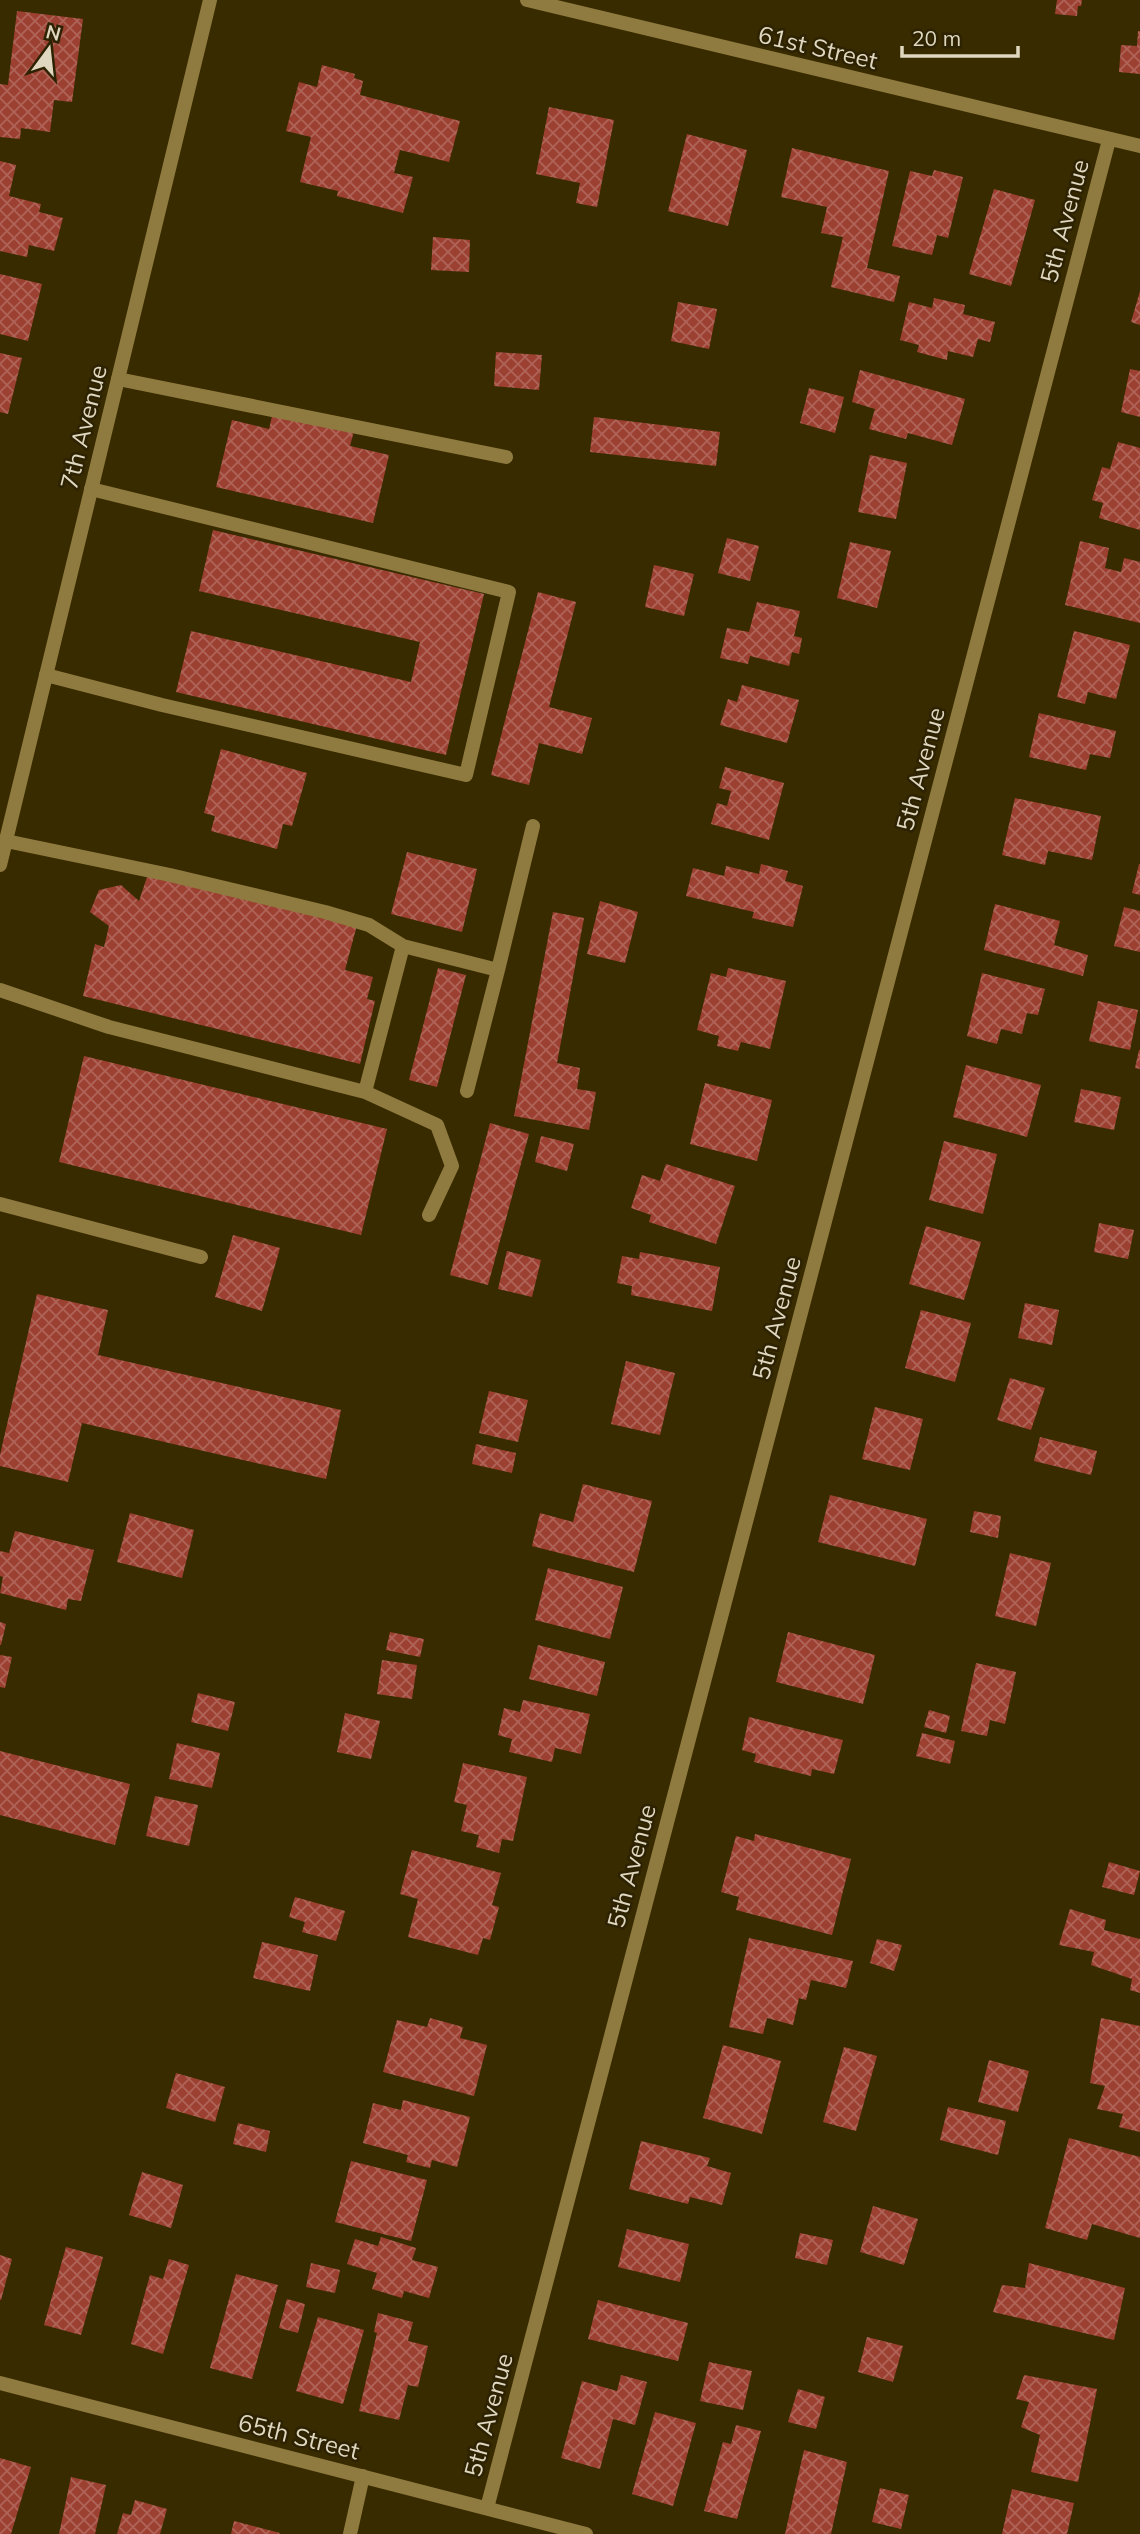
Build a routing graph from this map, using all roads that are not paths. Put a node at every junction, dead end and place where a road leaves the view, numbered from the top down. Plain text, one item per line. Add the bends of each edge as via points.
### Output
1 (210, 0) edge
2 (527, 0) edge
3 (1109, 140) junction
4 (1140, 146) edge
5 (118, 379) junction
6 (506, 457) dead end
7 (91, 489) junction
8 (46, 675) junction
9 (533, 826) dead end
10 (6, 841) junction
11 (0, 865) edge
12 (403, 946) junction
13 (498, 970) junction
14 (0, 990) edge
15 (467, 1091) dead end
16 (365, 1092) junction
17 (0, 1204) edge
18 (429, 1215) dead end
19 (201, 1256) dead end
20 (0, 2383) edge
21 (363, 2476) junction
22 (487, 2508) junction
23 (349, 2534) edge
24 (586, 2534) edge

1 - 5 street, 7th Avenue
2 - 3 street, 61st Street
3 - 4 street, 61st Street
3 - 22 street, 5th Avenue
5 - 6 street
5 - 7 street, 7th Avenue
7 - 8 street, 7th Avenue
7 - 8 street via 509,592 466,775
8 - 10 street, 7th Avenue
9 - 13 street
10 - 11 street, 7th Avenue
10 - 12 street via 325,912 369,925
12 - 13 street
12 - 16 street
13 - 15 street
14 - 16 street via 109,1027
16 - 18 street via 437,1125 452,1166
17 - 19 street
20 - 21 street, 65th Street
21 - 22 street, 65th Street
21 - 23 street
22 - 24 street, 65th Street

